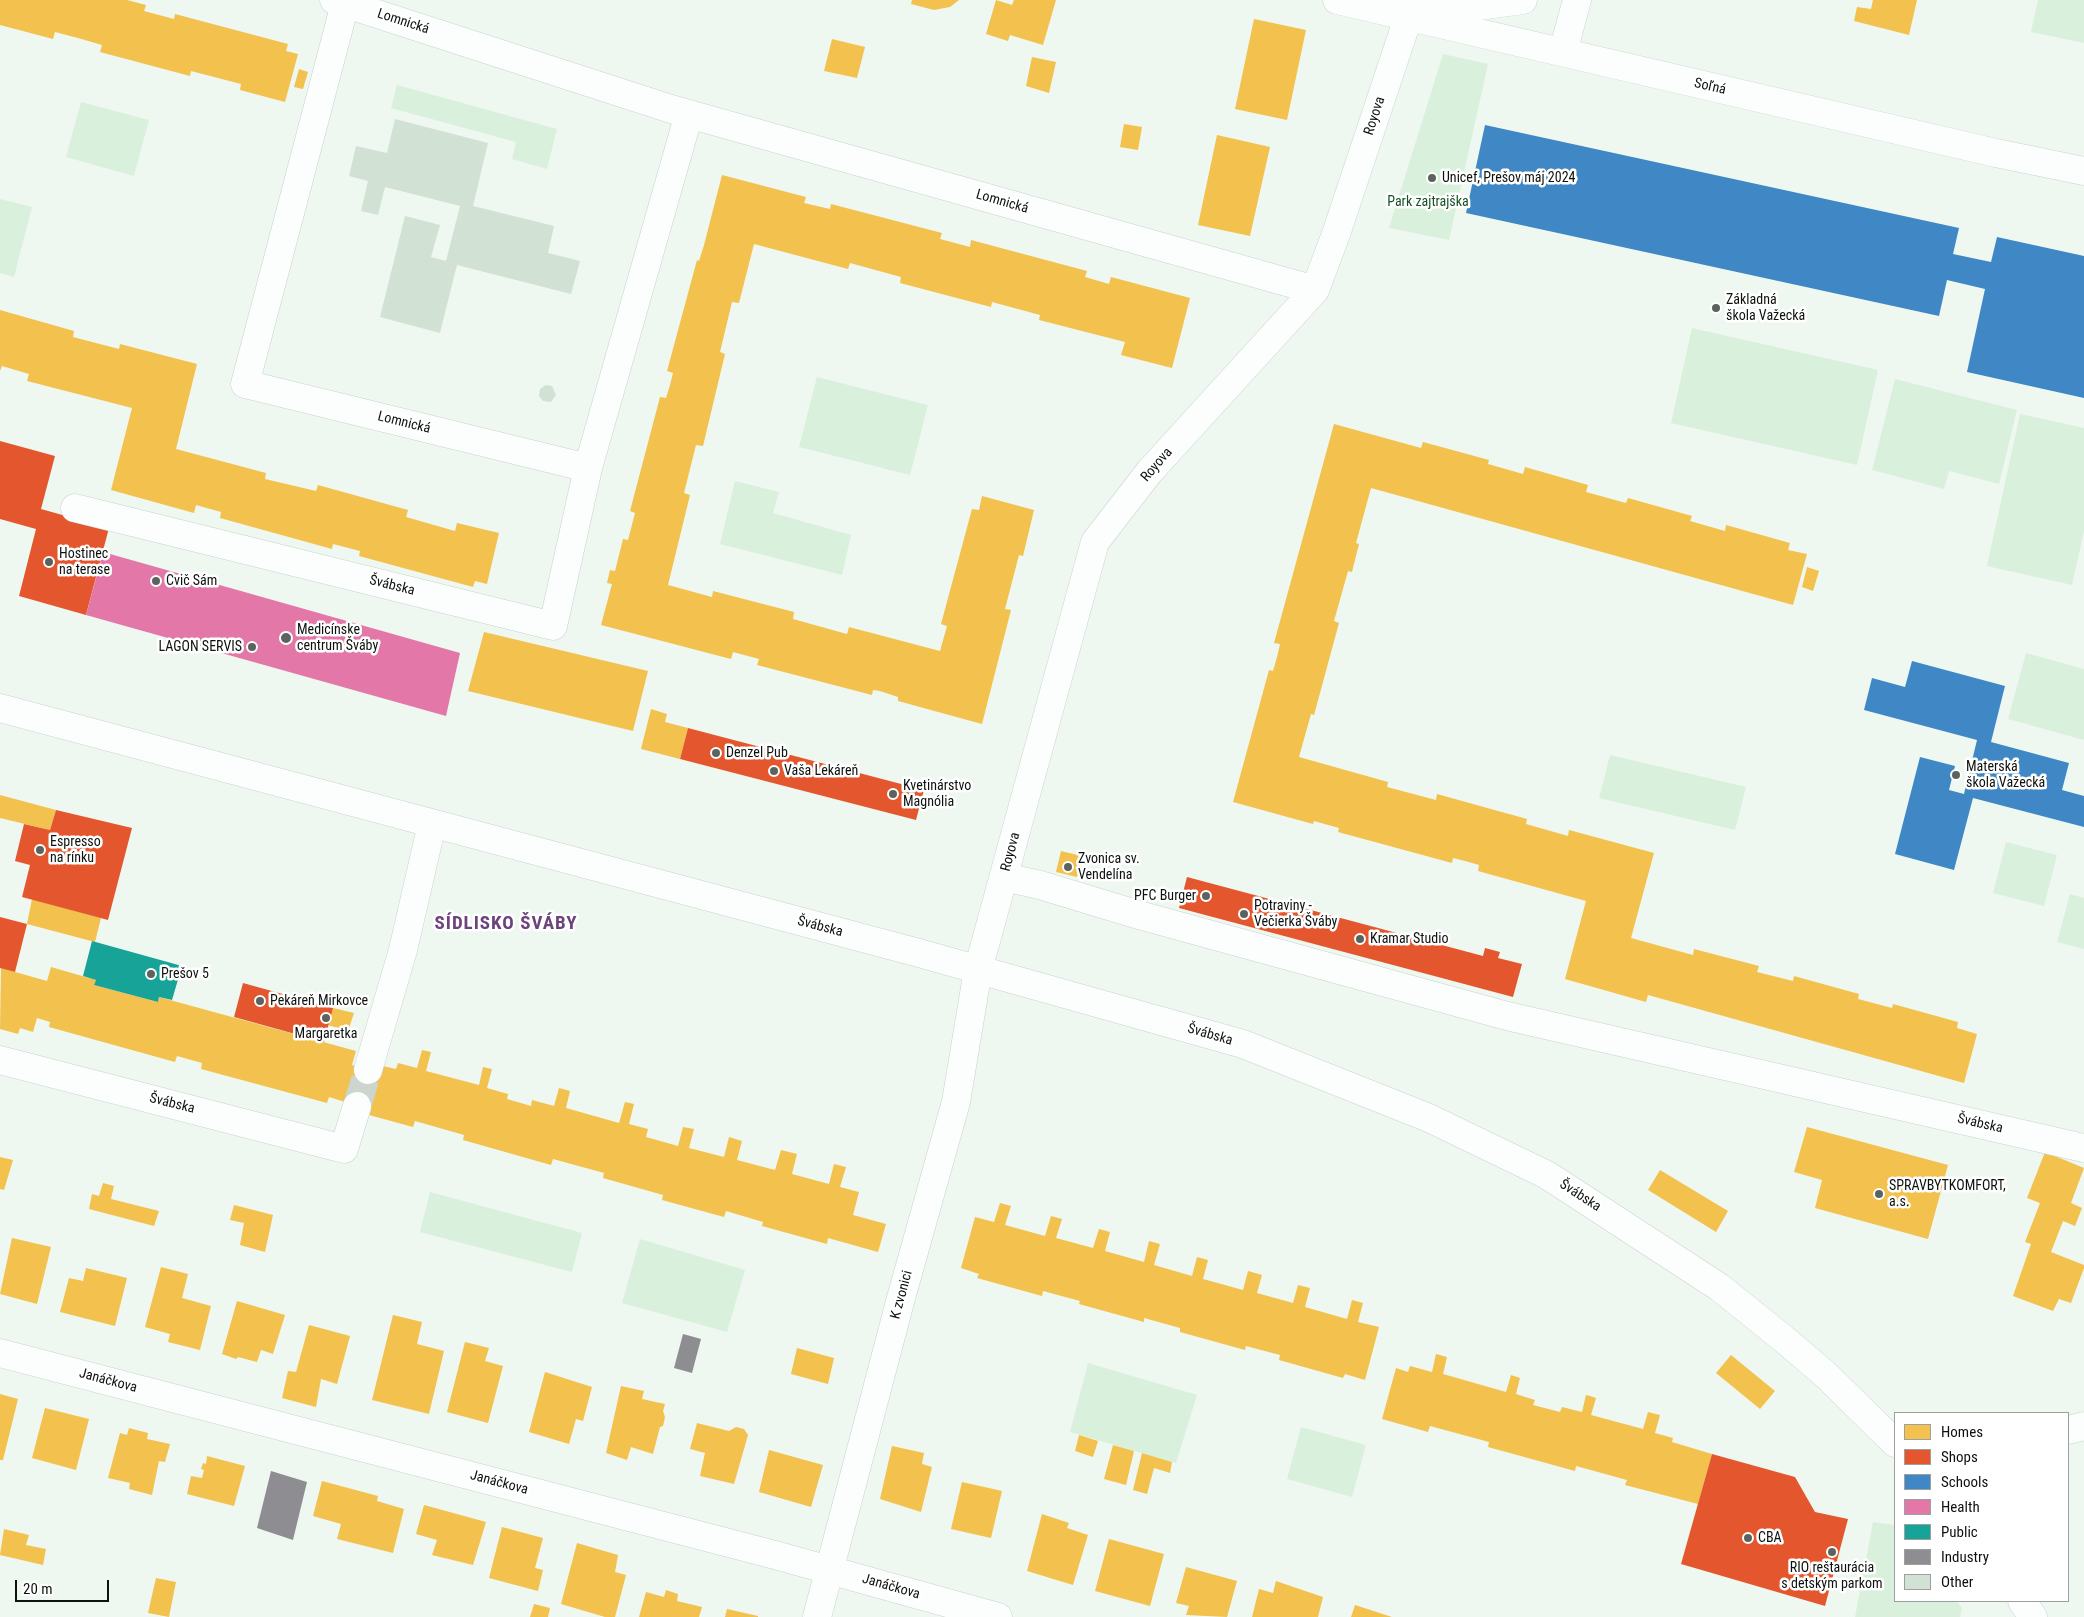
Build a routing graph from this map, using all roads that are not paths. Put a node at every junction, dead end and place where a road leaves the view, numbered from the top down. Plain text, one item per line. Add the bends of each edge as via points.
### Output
1 (1337, 0) edge
2 (1523, 0) edge
3 (1577, 0) edge
4 (340, 2) edge
5 (1411, 8) edge
6 (1563, 52) junction
7 (689, 114) junction
8 (2084, 171) edge
9 (1315, 290) junction
10 (588, 468) junction
11 (75, 508) dead end
12 (0, 708) edge
13 (432, 824) junction
14 (1004, 876) junction
15 (978, 970) junction
16 (0, 1060) edge
17 (368, 1070) tunnel mouth
18 (357, 1106) tunnel mouth
19 (2084, 1148) edge
20 (0, 1353) edge
21 (2084, 1426) edge
22 (2069, 1430) edge
23 (1894, 1442) edge
24 (830, 1570) junction
25 (2023, 1602) edge
26 (817, 1617) edge
27 (998, 1617) edge
28 (2033, 1617) edge

1 - 5 street, Soľná
2 - 5 street
3 - 6 street
4 - 7 street, Lomnická
4 - 10 street, Lomnická via 245,384
5 - 6 street, Soľná
5 - 9 street, Royova
6 - 8 street, Soľná
7 - 9 street, Lomnická
7 - 10 street
9 - 14 street, Royova via 1150,471 1095,542
10 - 11 street, Švábska via 553,626
12 - 13 street, Švábska
13 - 15 street, Švábska
13 - 17 street via 403,950
14 - 15 street, Royova
14 - 19 street, Švábska via 1507,1016
15 - 23 street, Švábska via 1243,1044 1429,1118 1547,1175 1719,1288 1826,1375
15 - 24 street, K zvonici via 956,1102
16 - 18 street, Švábska via 344,1149
20 - 24 street, Janáčkova
21 - 22 street
24 - 26 street, K zvonici
24 - 27 street, Janáčkova
25 - 28 street

